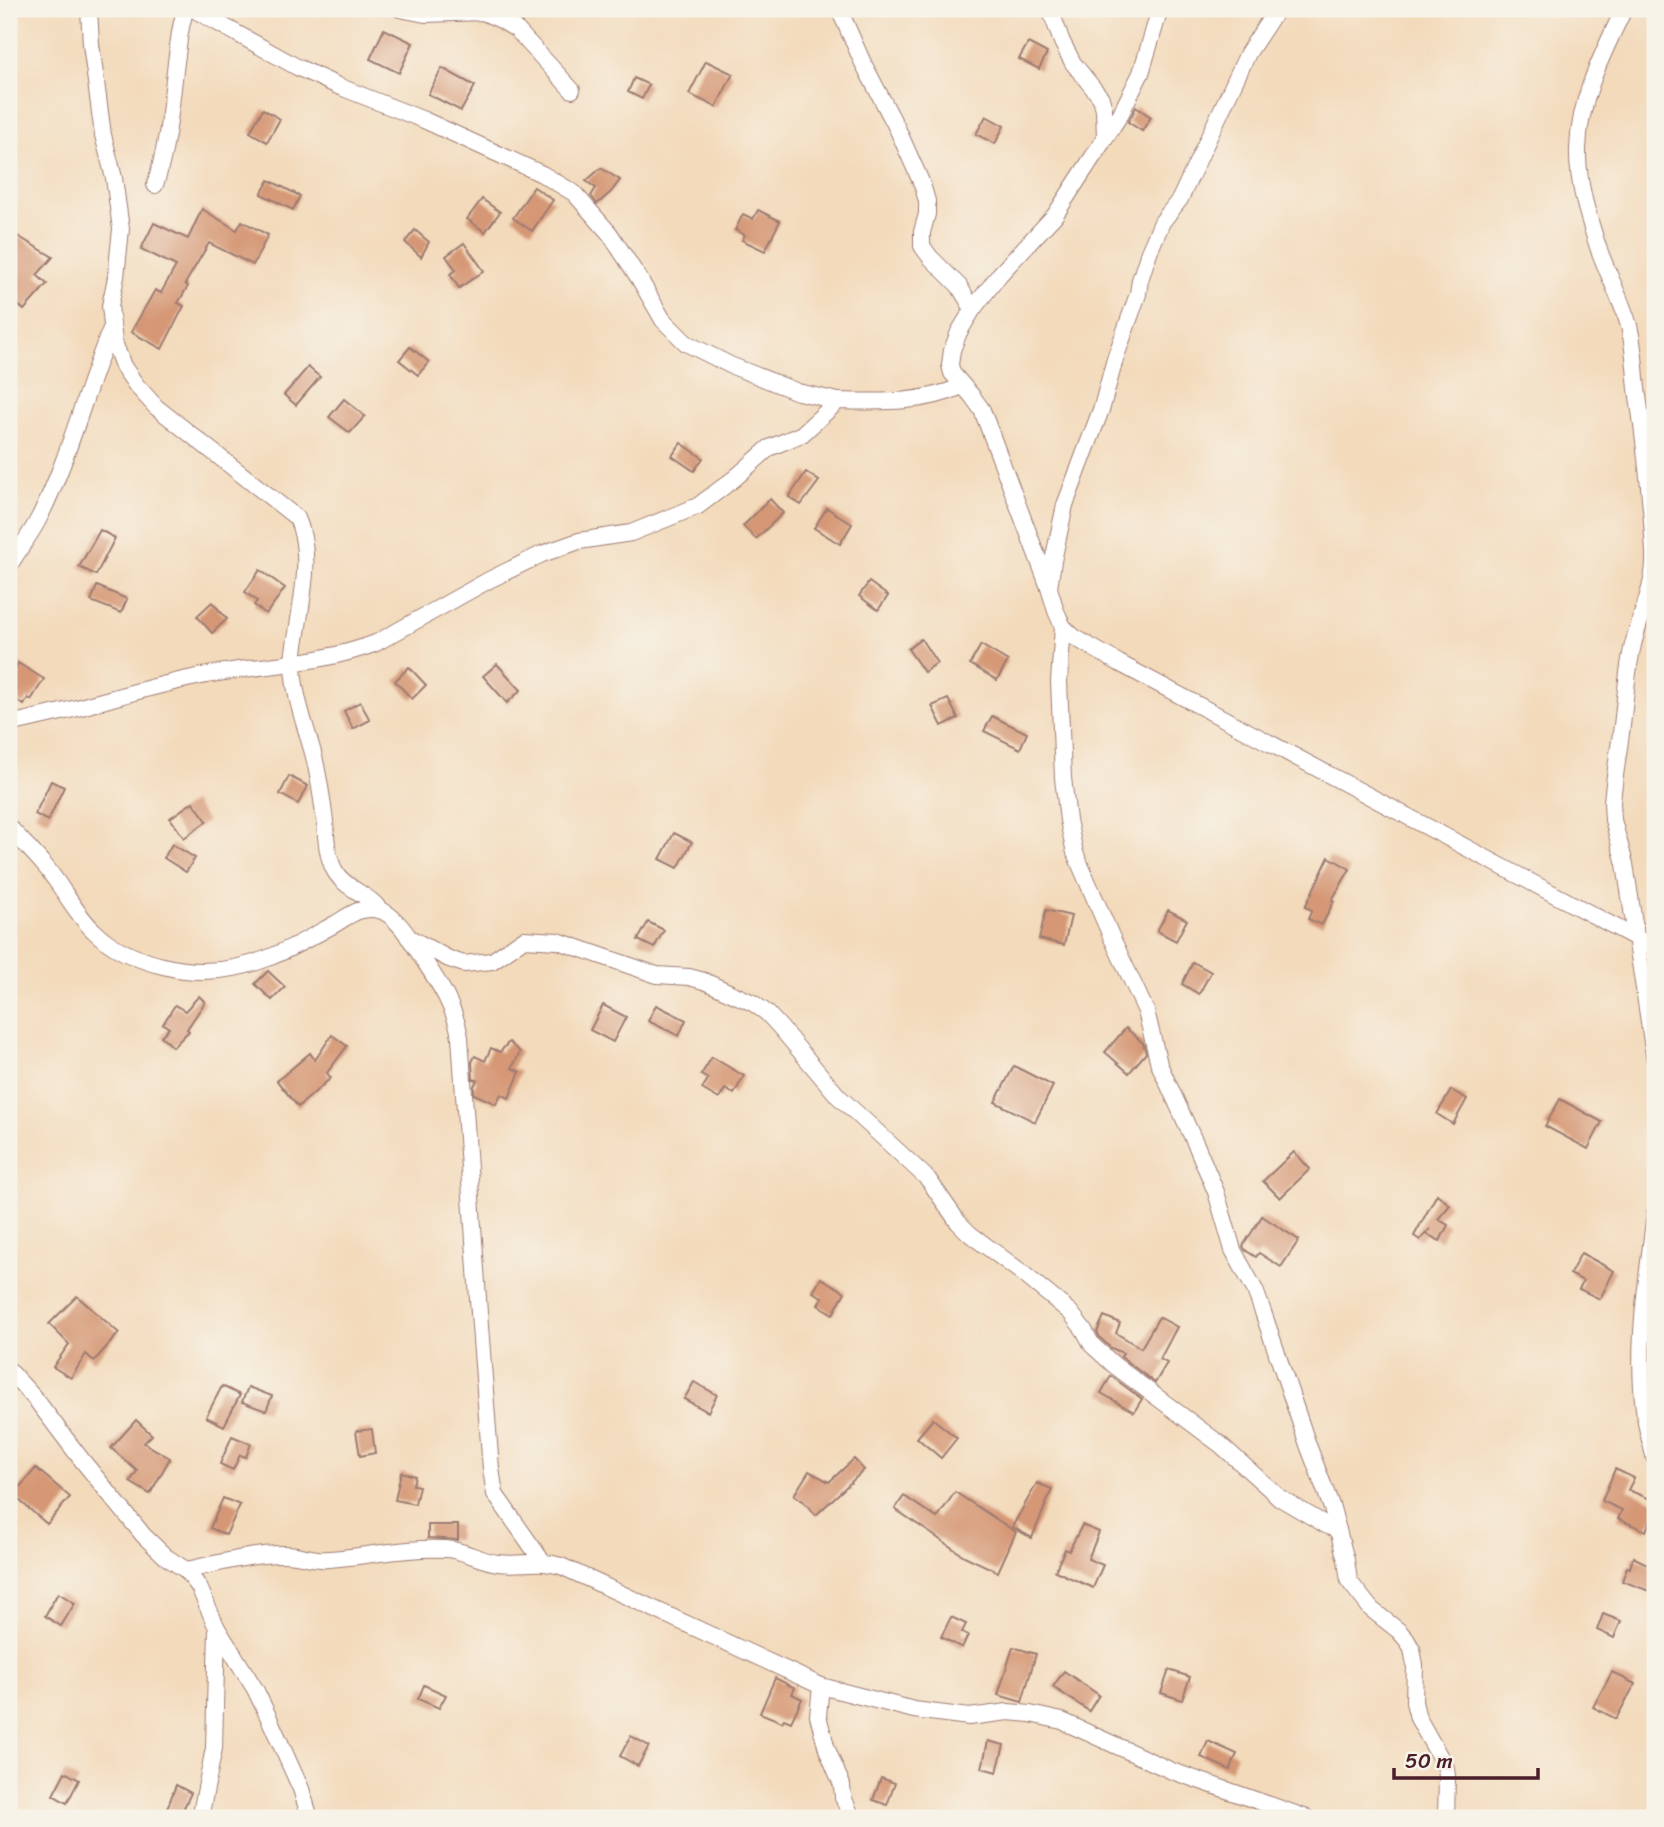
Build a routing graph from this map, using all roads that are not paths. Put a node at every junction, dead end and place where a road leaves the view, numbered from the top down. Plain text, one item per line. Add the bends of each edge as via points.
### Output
1 (89, 9) edge
2 (186, 9) edge
3 (193, 9) edge
4 (400, 9) edge
5 (839, 9) edge
6 (1050, 9) edge
7 (1160, 9) edge
8 (1277, 9) edge
9 (1624, 9) edge
10 (572, 90) dead end
11 (1105, 137) junction
12 (155, 185) dead end
13 (972, 309) junction
14 (112, 327) junction
15 (962, 386) junction
16 (838, 401) junction
17 (9, 566) edge
18 (1049, 588) junction
19 (1063, 627) junction
20 (293, 663) junction
21 (9, 724) edge
22 (9, 827) edge
23 (380, 910) junction
24 (408, 937) junction
25 (1637, 939) junction
26 (1655, 948) edge
27 (1655, 1060) edge
28 (1655, 1213) edge
29 (9, 1370) edge
30 (1655, 1459) edge
31 (1338, 1530) junction
32 (542, 1561) junction
33 (186, 1570) junction
34 (217, 1628) junction
35 (821, 1685) junction
36 (200, 1818) edge
37 (310, 1818) edge
38 (852, 1818) edge
39 (1307, 1818) edge
40 (1446, 1818) edge

1 - 14 street via 103,135 121,229 110,306
2 - 12 street
3 - 16 street via 297,67 553,180 574,193 610,234 663,320 686,343 798,393
4 - 10 street via 425,14 483,12 501,20 517,30
5 - 13 street via 922,184 927,201 922,246 960,286
6 - 11 street via 1073,63 1101,98
7 - 11 street via 1132,95
8 - 18 street via 1248,53 1180,199 1162,222 1149,251 1102,407 1065,505
9 - 25 street via 1587,95 1578,149 1585,204 1629,327 1655,555 1650,594 1628,670 1612,802
11 - 13 street via 1055,215
13 - 15 street via 959,332 950,365
14 - 17 street via 63,464 40,517
14 - 20 street via 123,366 156,408 297,518 305,567
15 - 16 street via 894,402
15 - 18 street via 989,425
16 - 20 street via 802,434 769,448 698,506 631,533 579,541 542,554 376,643
18 - 19 street
19 - 25 street via 1119,663
19 - 31 street via 1059,681 1063,778 1075,853 1146,1012 1158,1064 1216,1192 1233,1251 1255,1290
20 - 21 street via 154,686
20 - 23 street via 331,862 341,880
22 - 23 street via 46,867 91,929 109,944 181,970 209,972 268,958 356,912
23 - 24 street
24 - 31 street via 464,964 492,961 524,939 558,941 657,975 704,981 753,1003 779,1026 838,1096 928,1179 958,1222 1070,1312 1092,1345 1114,1365 1222,1445 1280,1498
24 - 32 street via 447,996 460,1037 495,1494
25 - 26 street
25 - 27 street
28 - 30 street via 1642,1379
29 - 33 street via 144,1536
31 - 40 street via 1349,1581 1412,1649 1415,1709 1446,1768
32 - 33 street via 499,1563 440,1549 319,1560 288,1554
32 - 35 street
33 - 34 street
34 - 36 street via 214,1748
34 - 37 street via 255,1689
35 - 38 street via 818,1716
35 - 39 street via 914,1710 969,1717 1008,1712 1062,1721 1172,1771

